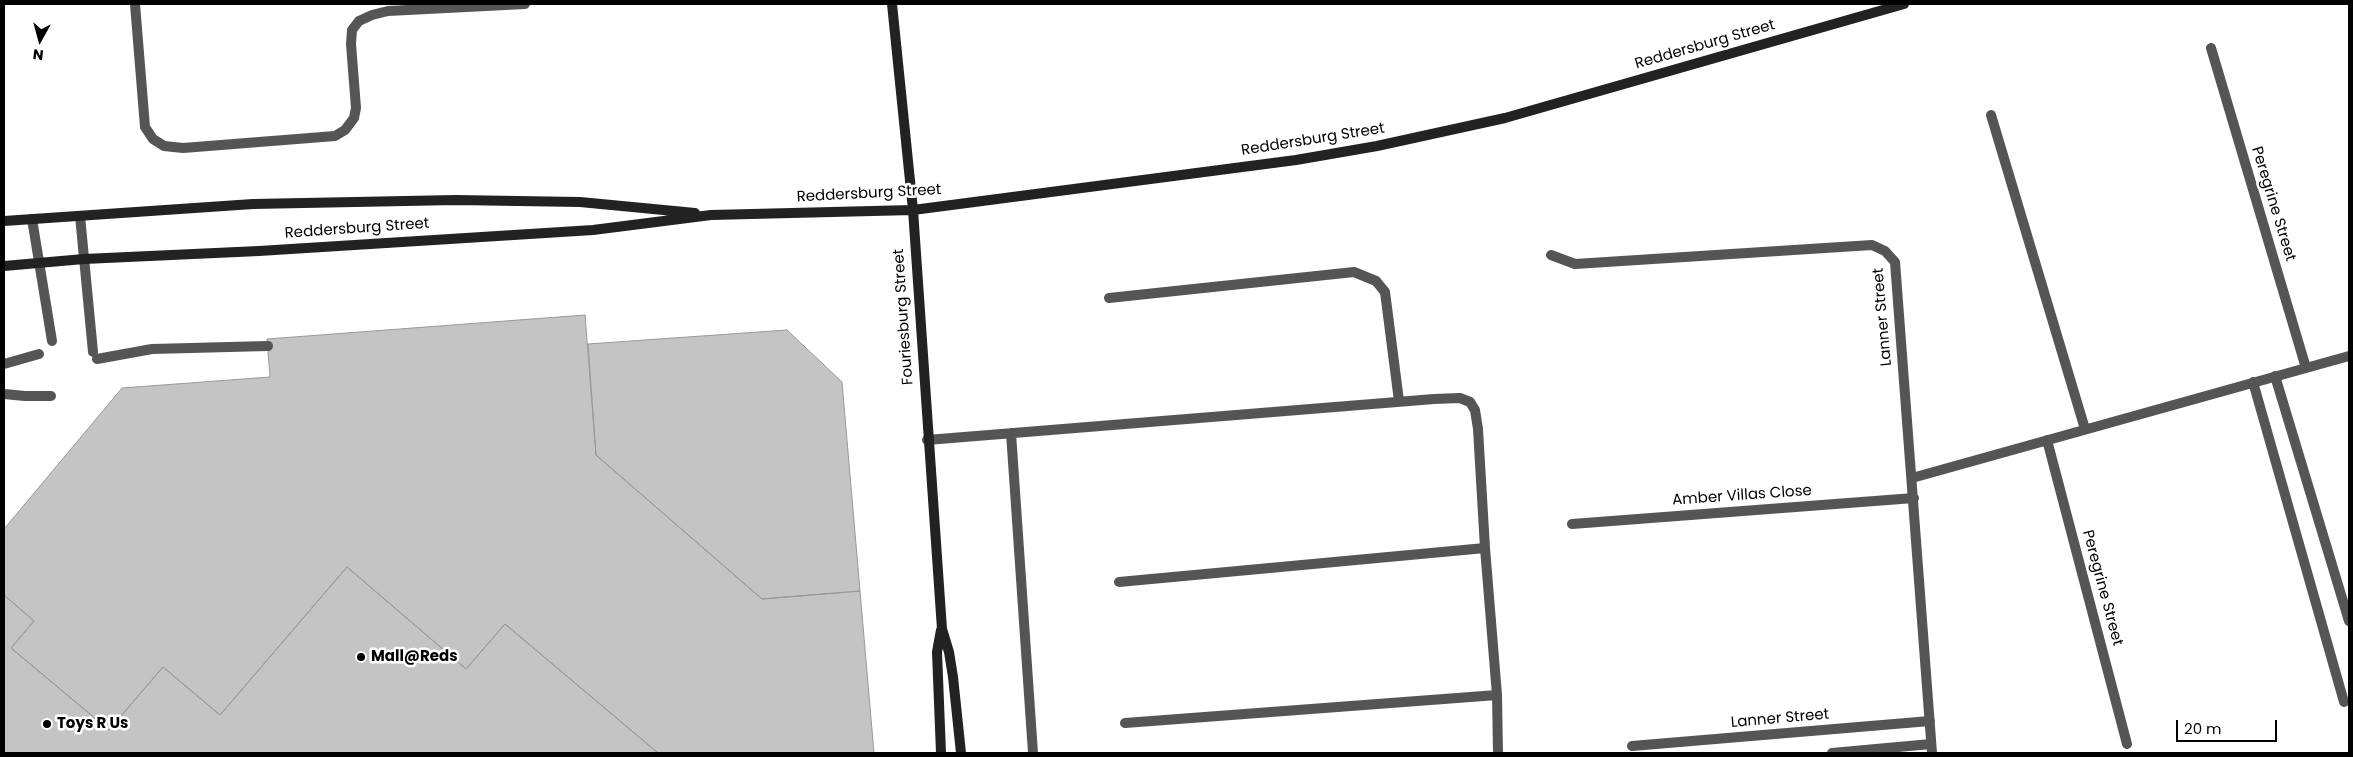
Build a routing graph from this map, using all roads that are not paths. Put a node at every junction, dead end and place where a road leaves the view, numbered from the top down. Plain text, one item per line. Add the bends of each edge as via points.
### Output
1 (135, 4) edge
2 (525, 4) edge
3 (892, 4) edge
4 (1904, 4) edge
5 (2211, 48) dead end
6 (1991, 115) dead end
7 (912, 210) junction
8 (711, 215) junction
9 (80, 216) junction
10 (32, 219) junction
11 (4, 220) edge
12 (1551, 255) dead end
13 (84, 259) junction
14 (40, 263) junction
15 (4, 266) edge
16 (1108, 298) dead end
17 (52, 341) dead end
18 (268, 346) dead end
19 (39, 354) dead end
20 (2349, 356) edge
21 (4, 364) edge
22 (2306, 368) junction
23 (2274, 376) junction
24 (2254, 382) junction
25 (4, 394) edge
26 (51, 396) dead end
27 (1400, 401) junction
28 (2085, 429) junction
29 (1011, 433) junction
30 (927, 440) junction
31 (2047, 440) junction
32 (1912, 478) junction
33 (1914, 498) junction
34 (1572, 524) dead end
35 (1485, 548) junction
36 (1119, 582) dead end
37 (2349, 621) edge
38 (942, 629) junction
39 (1497, 695) junction
40 (2344, 702) dead end
41 (1930, 721) junction
42 (1125, 723) dead end
43 (2127, 744) dead end
44 (1632, 746) dead end
45 (1932, 749) edge
46 (941, 753) edge
47 (961, 753) edge
48 (1033, 753) edge
49 (1498, 753) edge
50 (1832, 753) edge

1 - 2 street via 146,127 153,139 164,146 183,148 335,136 345,130 354,118 356,108 351,44 352,30 359,20 388,11
3 - 7 street, Fouriesburg Street
4 - 7 street, Reddersburg Street via 1505,118 1377,146
5 - 22 street, Peregrine Street
6 - 28 street
7 - 8 street, Reddersburg Street
7 - 30 street, Fouriesburg Street
8 - 9 street, Reddersburg Street via 580,202 456,200 253,204
8 - 13 street, Reddersburg Street via 593,230
9 - 10 street, Reddersburg Street
9 - 13 street
10 - 11 street, Reddersburg Street
10 - 14 street
12 - 32 street, Lanner Street via 1575,264 1872,245 1885,251 1895,262
13 - 14 street, Reddersburg Street
13 - 18 street via 95,356 152,349
14 - 15 street, Reddersburg Street
14 - 17 street
16 - 27 street via 1354,272 1376,281 1385,292
19 - 21 street
20 - 22 street
22 - 23 street
23 - 24 street
23 - 37 street
24 - 28 street
24 - 40 street
25 - 26 street
27 - 29 street
27 - 35 street via 1460,398 1473,405 1478,430
28 - 31 street
29 - 30 street
29 - 48 street
30 - 38 street, Fouriesburg Street
31 - 32 street
31 - 43 street, Peregrine Street
32 - 33 street, Lanner Street
33 - 34 street, Amber Villas Close
33 - 41 street, Lanner Street
35 - 36 street
35 - 39 street
38 - 46 street, Fouriesburg Street via 937,652
38 - 47 street, Fouriesburg Street via 952,669
39 - 42 street
39 - 49 street
41 - 44 street, Lanner Street
41 - 45 street, Lanner Street
45 - 50 street, Lanner Street

